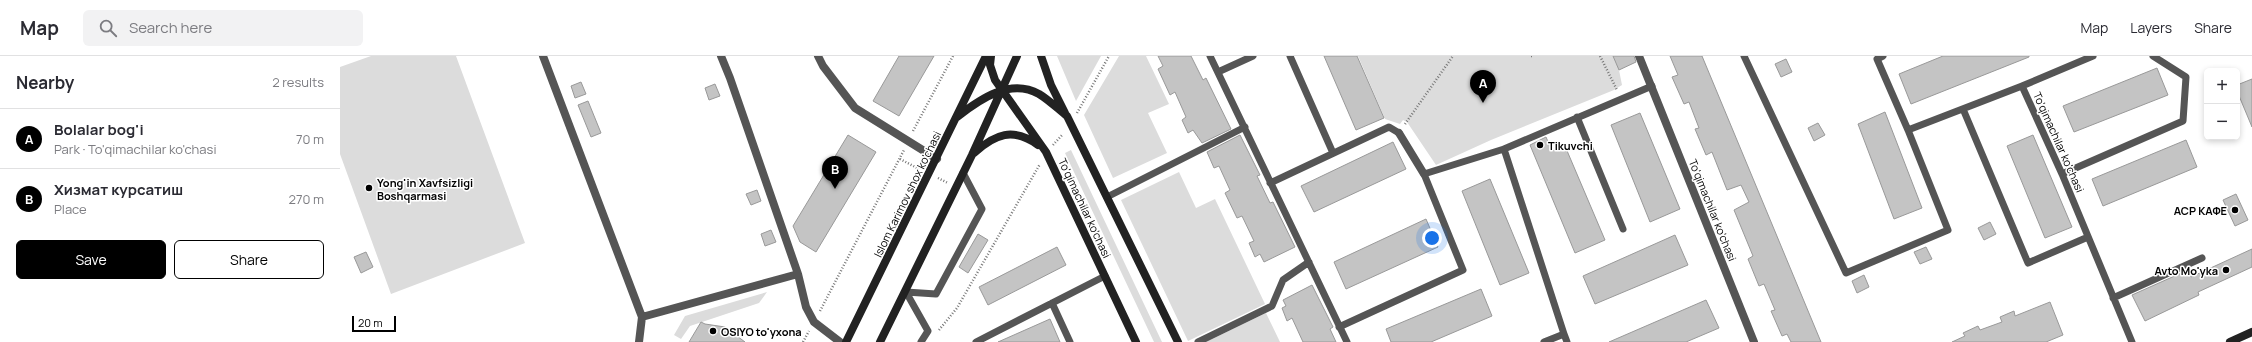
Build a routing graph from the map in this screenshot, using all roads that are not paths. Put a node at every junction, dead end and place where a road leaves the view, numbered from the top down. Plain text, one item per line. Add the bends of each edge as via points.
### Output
1 (543, 56) edge
2 (721, 56) edge
3 (818, 56) edge
4 (986, 56) edge
5 (990, 56) edge
6 (1017, 56) edge
7 (1041, 56) edge
8 (1210, 56) edge
9 (1253, 56) edge
10 (1290, 56) edge
11 (1639, 56) edge
12 (1744, 56) edge
13 (1884, 56) edge
14 (2093, 56) edge
15 (2153, 56) edge
16 (1218, 72) junction
17 (1652, 86) junction
18 (2022, 86) junction
19 (1001, 90) junction
20 (1963, 108) junction
21 (957, 116) junction
22 (1066, 116) junction
23 (1577, 117) junction
24 (1245, 127) junction
25 (1908, 130) junction
26 (1399, 133) joint
27 (1504, 149) junction
28 (1046, 152) junction
29 (1334, 153) junction
30 (972, 155) junction
31 (937, 159) junction
32 (963, 173) junction
33 (1424, 174) junction
34 (2062, 174) junction
35 (1270, 182) junction
36 (1107, 197) junction
37 (1623, 229) dead end
38 (2088, 238) junction
39 (2202, 258) dead end
40 (1308, 262) junction
41 (798, 274) junction
42 (1105, 276) junction
43 (906, 292) junction
44 (2113, 298) junction
45 (1052, 303) junction
46 (642, 316) junction
47 (1339, 327) junction
48 (2252, 332) edge
49 (1564, 334) junction
50 (639, 342) edge
51 (840, 342) edge
52 (846, 342) edge
53 (880, 342) edge
54 (921, 342) edge
55 (976, 342) edge
56 (1070, 342) edge
57 (1136, 342) edge
58 (1178, 342) edge
59 (1198, 342) edge
60 (1347, 342) edge
61 (1544, 342) edge
62 (1567, 342) edge
63 (1754, 342) edge
64 (2132, 342) edge
65 (2230, 342) edge

1 - 46 street
2 - 41 street
3 - 31 street via 855,108
4 - 21 main road, Islom Karimov shox ko'chasi
5 - 19 main road, To'qimachilar ko'chasi via 992,73
6 - 19 main road
7 - 22 main road
8 - 16 lane
9 - 16 lane
10 - 29 lane
11 - 17 street, To'qimachilar ko'chasi
12 - 25 lane via 1846,273 1948,230
13 - 25 lane via 1877,59
14 - 18 lane
15 - 34 lane via 2186,77 2182,121
16 - 24 lane
17 - 23 lane
17 - 63 street, To'qimachilar ko'chasi
18 - 20 lane, To'qimachilar ko'chasi
18 - 34 lane, To'qimachilar ko'chasi
19 - 21 main road
19 - 22 main road via 1029,89
19 - 28 main road, To'qimachilar ko'chasi
19 - 30 main road
20 - 25 lane, To'qimachilar ko'chasi
20 - 38 lane via 2028,263
21 - 31 main road, Islom Karimov shox ko'chasi
22 - 36 main road
23 - 27 lane
23 - 37 lane
24 - 35 lane
24 - 36 lane
26 - 29 lane via 1389,127
26 - 33 street
27 - 33 lane
27 - 49 lane
28 - 30 main road via 1030,139 1003,134 983,145
28 - 42 main road, To'qimachilar ko'chasi
29 - 35 lane
30 - 32 main road
31 - 52 main road, Islom Karimov shox ko'chasi
32 - 43 main road
32 - 43 lane via 982,209 936,294
33 - 47 lane via 1463,270
34 - 38 lane, To'qimachilar ko'chasi
35 - 40 lane
36 - 58 main road
38 - 44 lane, To'qimachilar ko'chasi
39 - 44 lane
40 - 47 lane
40 - 59 lane via 1283,280 1272,306
41 - 46 street
41 - 51 street via 806,307 814,322
42 - 45 lane
42 - 57 main road, To'qimachilar ko'chasi
43 - 53 main road
43 - 54 lane via 928,331
44 - 64 lane, To'qimachilar ko'chasi
45 - 55 lane
45 - 56 lane
46 - 50 street
47 - 60 lane
48 - 65 main road
49 - 61 lane
49 - 62 lane

